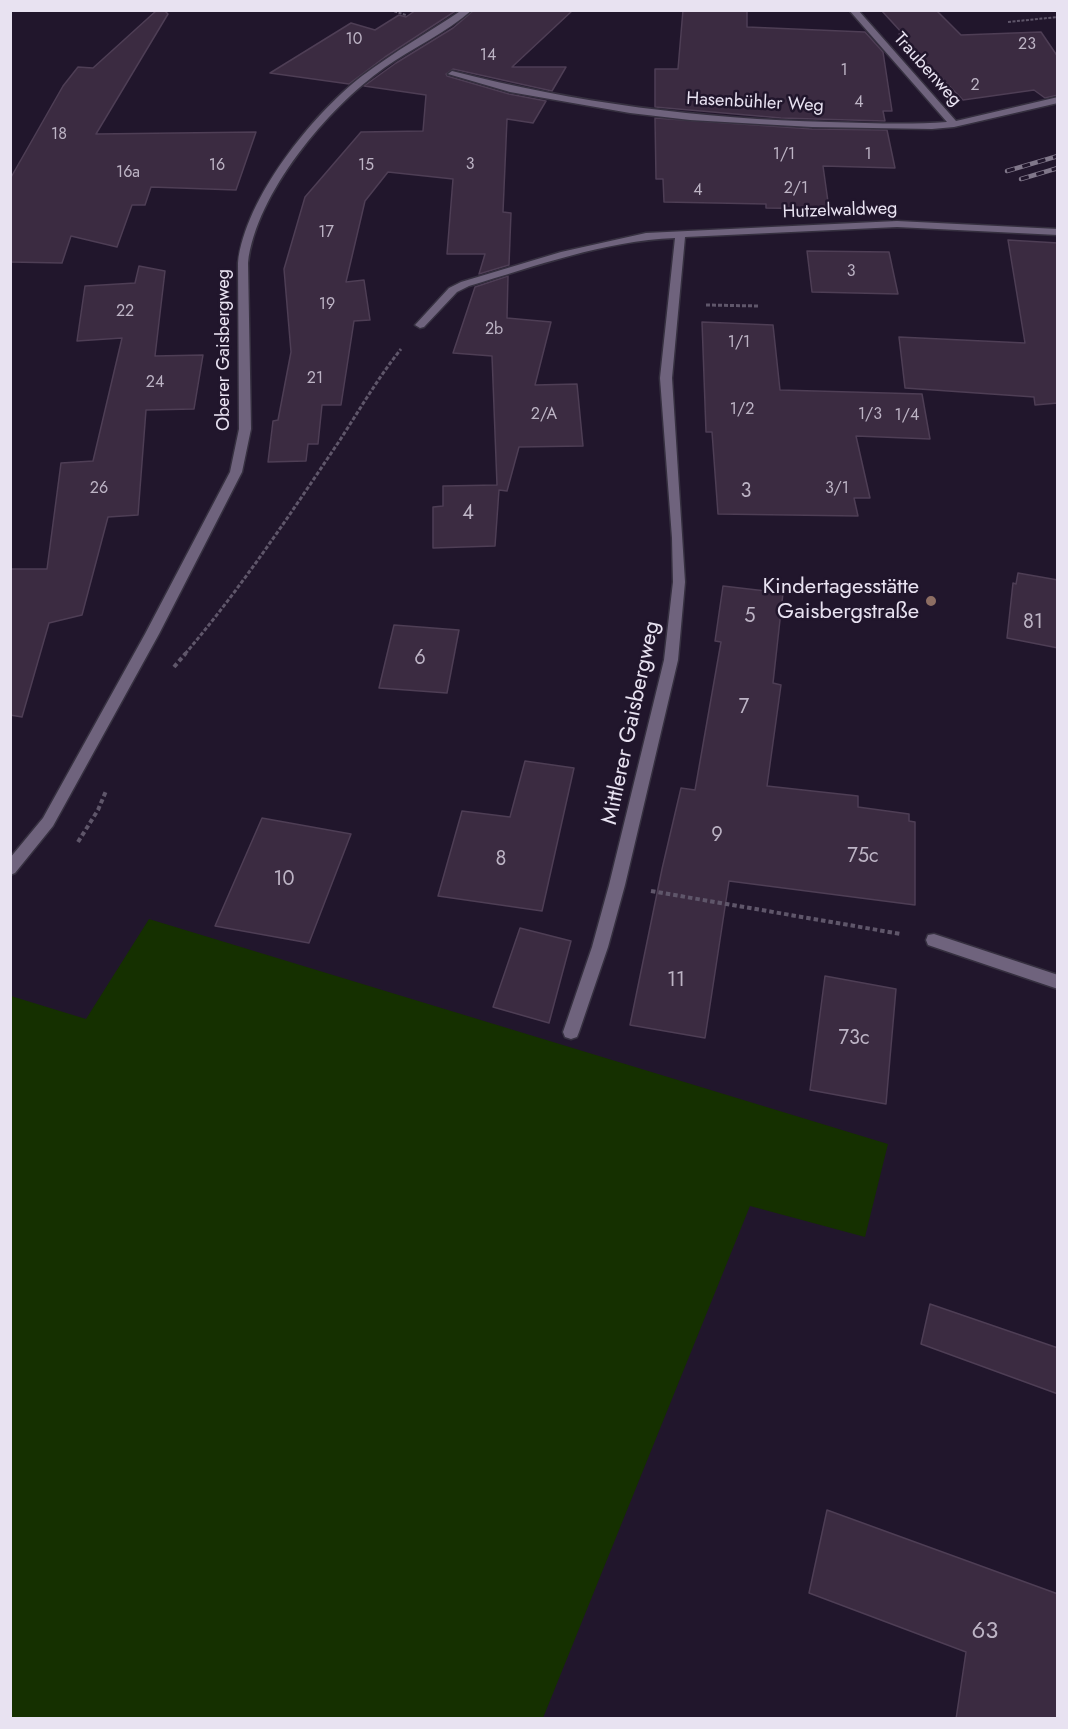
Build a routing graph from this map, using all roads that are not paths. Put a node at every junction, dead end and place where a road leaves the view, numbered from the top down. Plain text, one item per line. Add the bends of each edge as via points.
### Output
1 (468, 10) edge
2 (853, 10) edge
3 (452, 74) dead end
4 (1058, 100) edge
5 (954, 124) junction
6 (1058, 232) edge
7 (680, 235) junction
8 (420, 325) road end
9 (10, 869) edge
10 (934, 940) road end
11 (1058, 982) edge
12 (571, 1032) dead end

1 - 9 street, Oberer Gaisbergweg via 371,74 335,105 303,142 254,215 243,263 245,429 236,472 54,812
2 - 5 street, Traubenweg
3 - 5 street, Hasenbühler Weg via 508,89 735,122
4 - 5 street, Hasenbühler Weg
6 - 7 street, Hutzelwaldweg via 897,224
7 - 8 street, Hutzelwaldweg via 624,239 465,284 453,290
7 - 12 street, Mittlerer Gaisbergweg via 666,378 678,538 671,660 617,885
10 - 11 street

